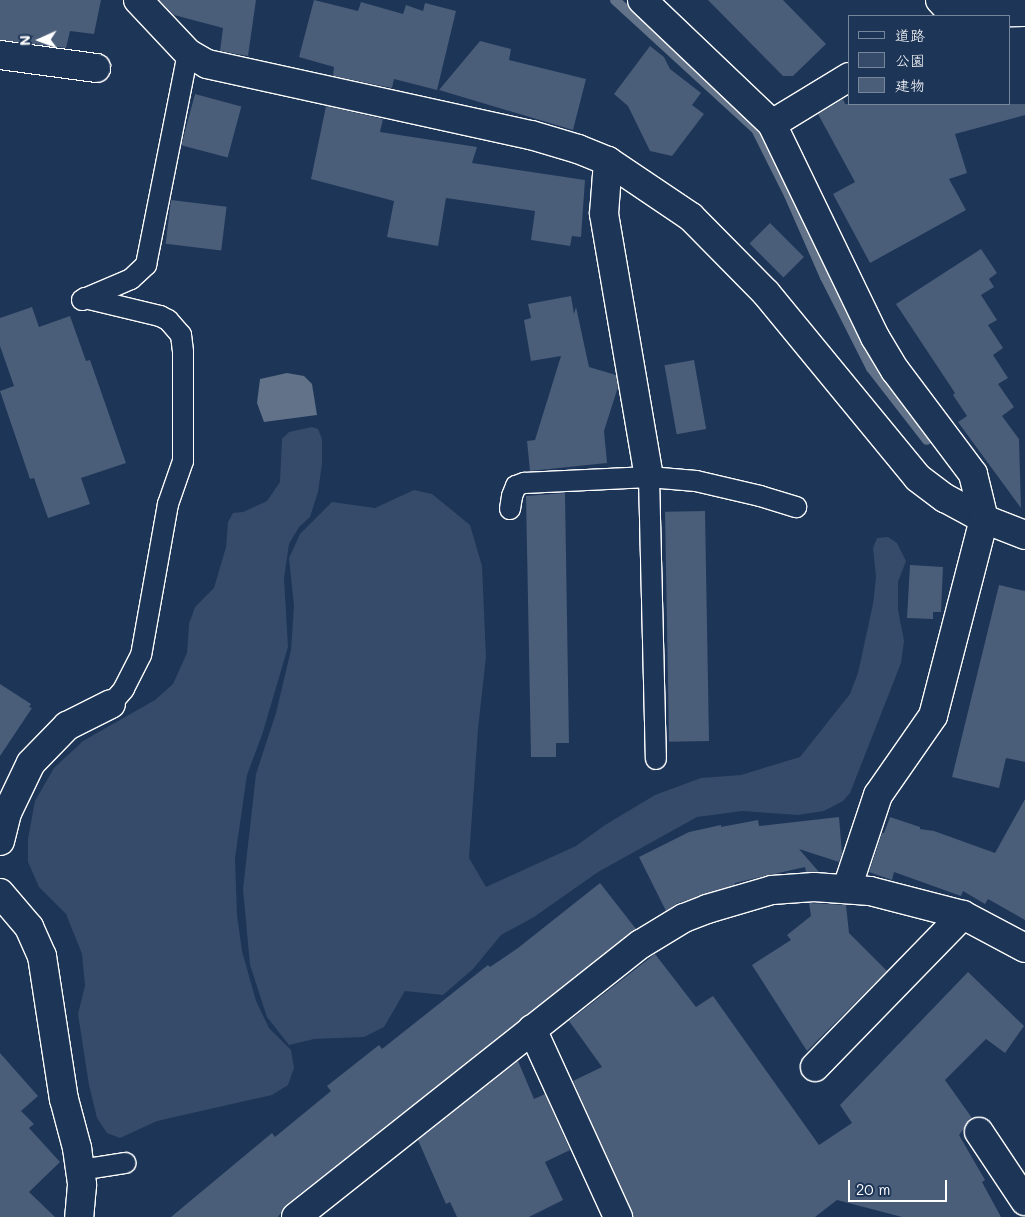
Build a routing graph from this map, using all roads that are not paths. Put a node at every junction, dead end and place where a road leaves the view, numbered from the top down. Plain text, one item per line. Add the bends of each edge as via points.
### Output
1 (138, 0) edge
2 (642, 0) edge
3 (946, 10) edge
4 (1025, 12) edge
5 (188, 52) junction
6 (0, 55) edge
7 (96, 68) dead end
8 (848, 78) edge
9 (772, 124) junction
10 (608, 161) junction
11 (648, 477) junction
12 (796, 507) dead end
13 (510, 509) dead end
14 (984, 519) junction
15 (1025, 535) edge
16 (111, 704) joint
17 (656, 758) dead end
18 (0, 841) edge
19 (847, 888) junction
20 (0, 893) edge
21 (963, 915) junction
22 (1025, 948) edge
23 (532, 1029) junction
24 (816, 1067) dead end
25 (979, 1132) dead end
26 (125, 1163) dead end
27 (80, 1170) junction
28 (1025, 1202) edge
29 (79, 1217) edge
30 (296, 1217) edge
31 (618, 1217) edge

1 - 5 street
2 - 9 street via 712,83
3 - 4 street
5 - 10 street via 207,64 531,135
5 - 16 lane via 146,265 131,279 82,300 168,320 181,335 184,352 183,461 168,504 141,655 124,689
6 - 7 street
8 - 9 street
9 - 14 street via 875,337 895,370 973,474
10 - 11 street via 604,214
10 - 14 street via 691,217 766,293 918,478 945,498
11 - 12 lane via 696,481
11 - 13 lane via 524,483 516,486
11 - 17 lane
14 - 15 street
14 - 19 street via 933,716 878,795
16 - 18 street via 67,726 31,763 8,813
19 - 21 street
19 - 23 street via 772,890 684,918 641,944
20 - 27 street via 28,927 42,956 62,1089
21 - 22 street
21 - 24 street
23 - 30 street
23 - 31 street
25 - 28 street
26 - 27 lane
27 - 29 street via 82,1206

